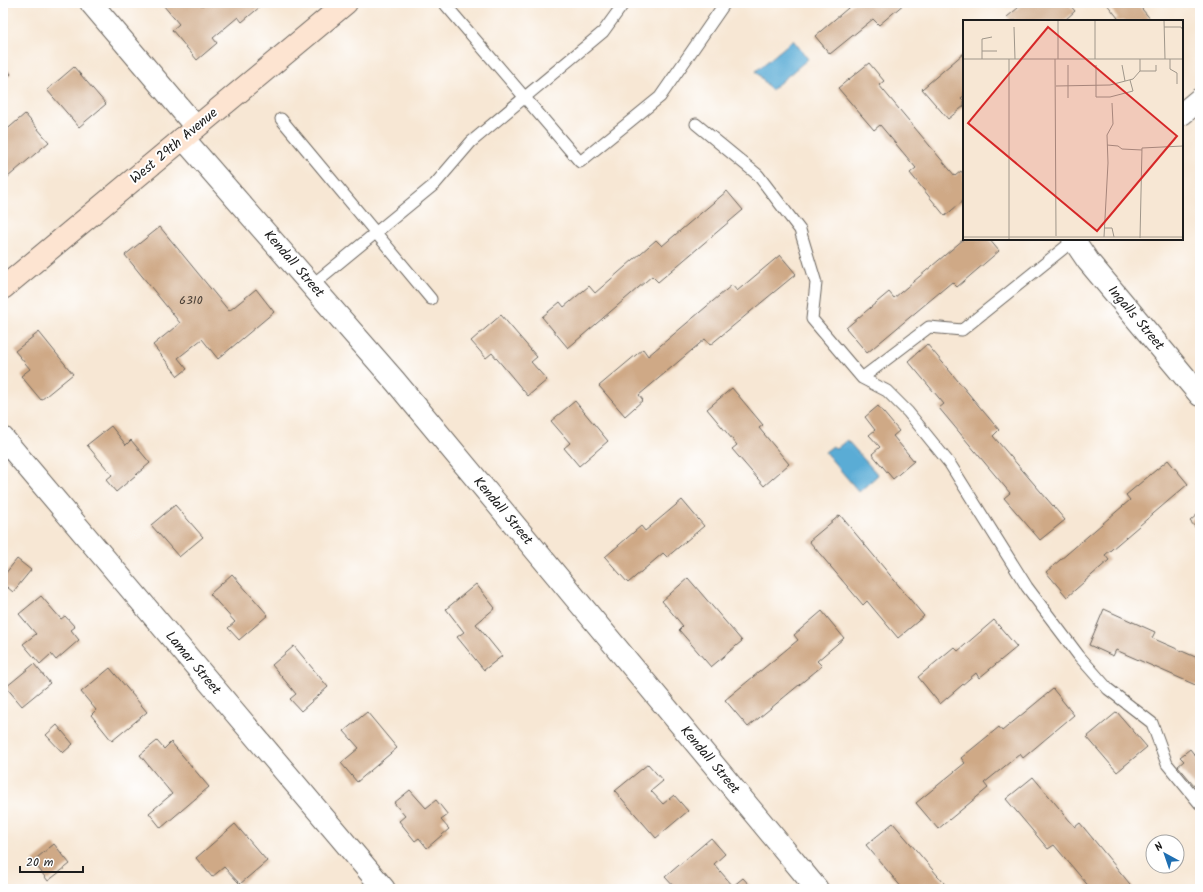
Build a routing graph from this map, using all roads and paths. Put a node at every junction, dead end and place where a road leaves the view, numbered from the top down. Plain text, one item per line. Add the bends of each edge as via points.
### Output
1 (91, 3) edge
2 (346, 3) edge
3 (444, 3) edge
4 (624, 3) edge
5 (725, 3) edge
6 (525, 97) junction
7 (1200, 99) edge
8 (1183, 113) edge
9 (281, 119) dead end
10 (696, 124) dead end
11 (190, 133) junction
12 (375, 233) junction
13 (1074, 240) edge
14 (312, 285) junction
15 (3, 288) edge
16 (431, 299) dead end
17 (862, 378) junction
18 (1200, 395) edge
19 (3, 438) edge
20 (1200, 804) edge
21 (384, 889) edge
22 (817, 889) edge

1 - 11 street, Kendall Street
2 - 11 street, West 29th Avenue
3 - 6 lane
4 - 6 lane via 603,32
5 - 6 lane via 660,97 580,162
6 - 12 lane via 471,142 435,184
7 - 8 street
9 - 12 lane
10 - 17 lane via 758,174 800,230 816,283 812,319
11 - 14 street, Kendall Street
11 - 15 street, West 29th Avenue
12 - 14 lane
12 - 16 lane
13 - 17 lane via 962,330 929,327
13 - 18 street, Ingalls Street via 1088,261
14 - 22 street, Kendall Street via 396,381
17 - 20 lane via 888,391 950,464 1027,587 1079,656 1108,689 1152,723 1167,764
19 - 21 street, Lamar Street

